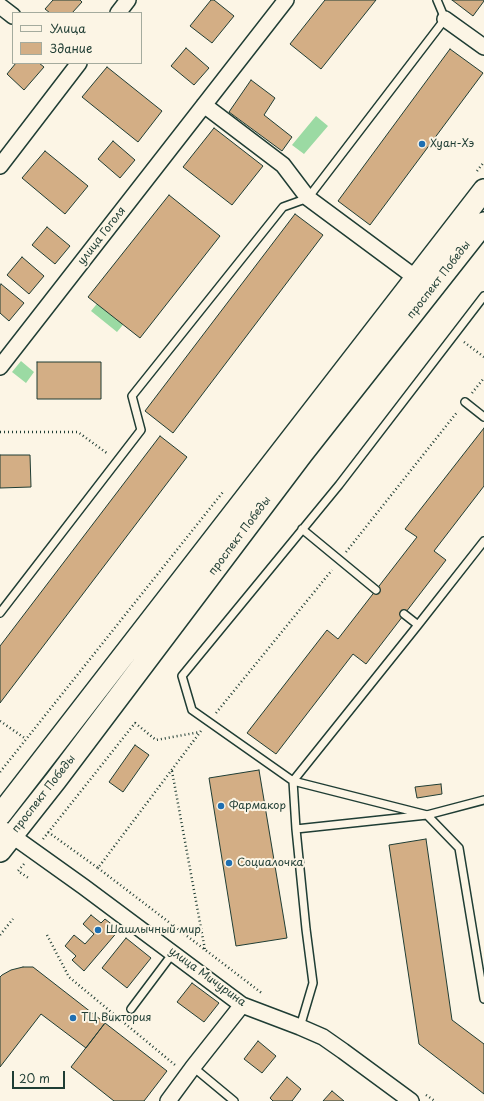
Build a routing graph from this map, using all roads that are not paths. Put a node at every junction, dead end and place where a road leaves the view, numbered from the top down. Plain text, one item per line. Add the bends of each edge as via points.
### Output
1 (128, 0) edge
2 (286, 0) edge
3 (437, 0) edge
4 (0, 6) edge
5 (119, 12) edge
6 (12, 15) edge
7 (445, 19) junction
8 (484, 47) edge
9 (77, 64) edge
10 (204, 105) junction
11 (0, 166) edge
12 (484, 190) edge
13 (308, 198) junction
14 (484, 223) edge
15 (416, 278) junction
16 (484, 296) edge
17 (0, 367) edge
18 (465, 402) road end
19 (484, 417) edge
20 (302, 529) junction
21 (484, 541) edge
22 (376, 590) dead end
23 (0, 613) edge
24 (404, 614) dead end
25 (418, 625) junction
26 (293, 781) junction
27 (484, 800) edge
28 (0, 815) edge
29 (427, 815) junction
30 (296, 828) junction
31 (4, 838) edge
32 (173, 953) junction
33 (484, 999) edge
34 (242, 1005) junction
35 (131, 1009) dead end
36 (300, 1027) junction
37 (190, 1071) junction
38 (168, 1101) edge
39 (234, 1101) edge
40 (411, 1101) edge

1 - 5 street
2 - 10 street, улица Гоголя
3 - 7 lane
4 - 6 street
7 - 8 street
7 - 13 lane
9 - 11 street
10 - 13 street via 283,165
10 - 17 street, улица Гоголя
12 - 15 main road, проспект Победы
13 - 15 street
13 - 23 lane via 283,207 132,396 141,430
14 - 31 main road, проспект Победы via 302,454 60,774
15 - 28 main road, проспект Победы
16 - 20 lane via 339,485
18 - 19 lane
20 - 22 lane
20 - 26 lane via 182,676 192,710
21 - 25 lane
24 - 25 lane
25 - 26 lane
26 - 29 lane
26 - 30 lane
27 - 29 lane
29 - 30 lane
29 - 33 lane via 459,848
30 - 36 lane via 313,984
31 - 32 street, улица Мичурина via 84,887
32 - 34 street, улица Мичурина
32 - 35 lane
34 - 36 street, улица Мичурина
34 - 37 street
36 - 40 street, улица Мичурина via 328,1041
37 - 38 street
37 - 39 lane

